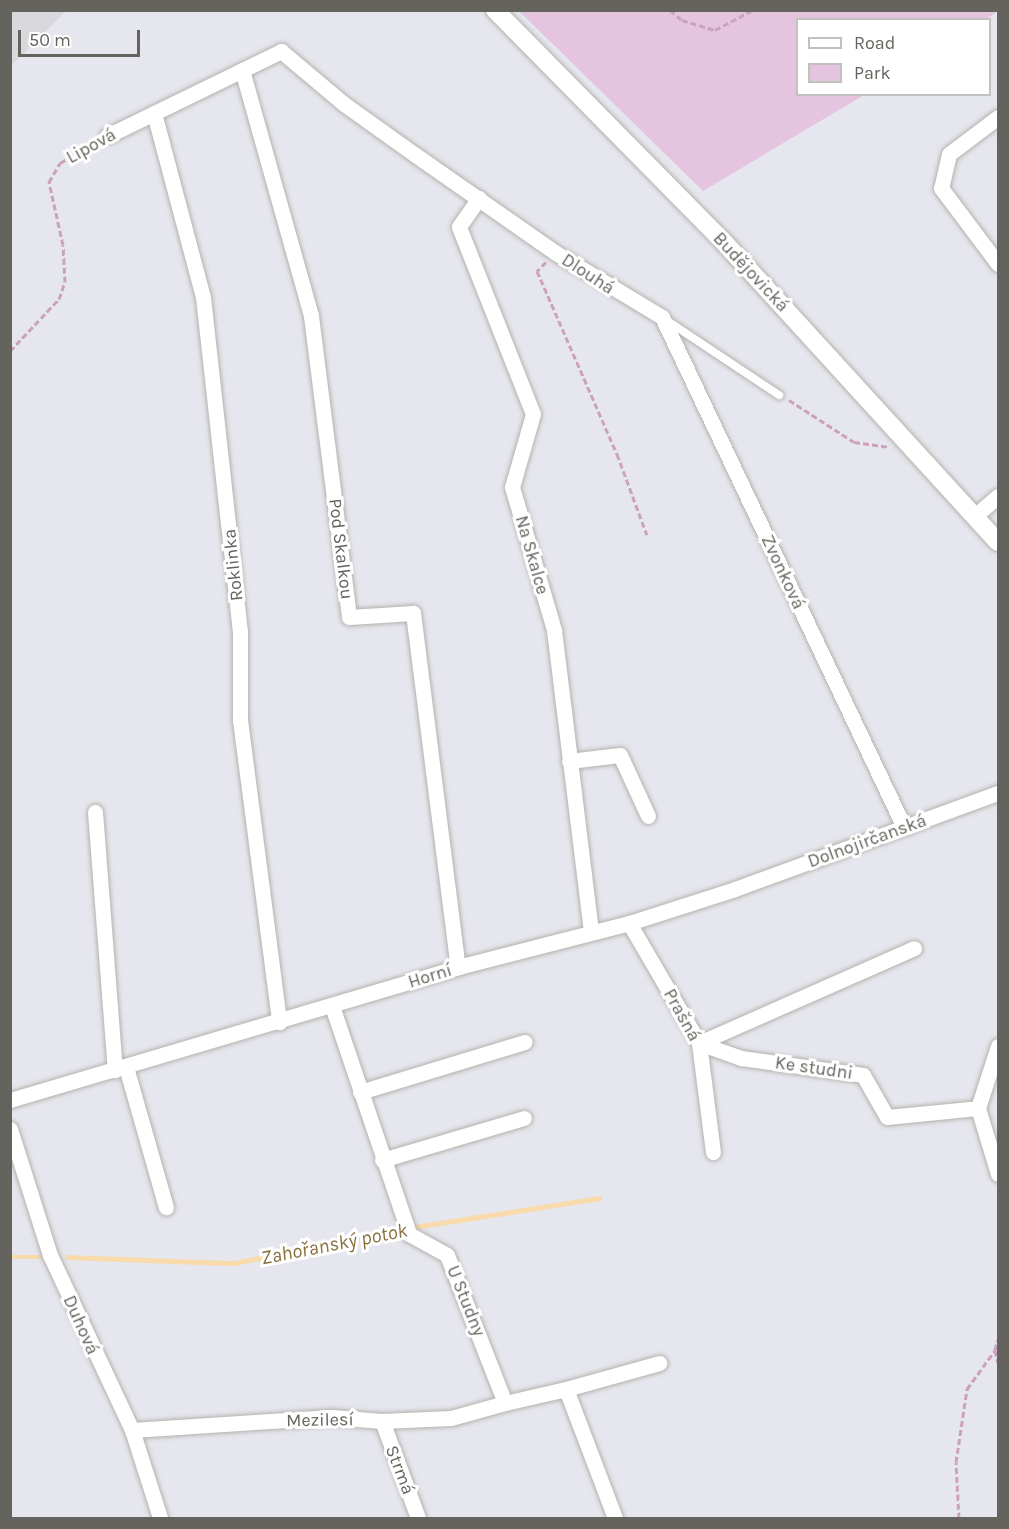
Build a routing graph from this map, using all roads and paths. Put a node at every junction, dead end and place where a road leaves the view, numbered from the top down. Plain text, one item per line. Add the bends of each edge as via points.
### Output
1 (495, 10) edge
2 (670, 10) edge
3 (753, 10) edge
4 (281, 51) joint
5 (242, 70) junction
6 (154, 113) junction
7 (999, 117) edge
8 (107, 136) joint
9 (479, 198) junction
10 (556, 253) junction
11 (999, 264) edge
12 (662, 318) junction
13 (10, 351) edge
14 (779, 394) joint
15 (918, 452) junction
16 (999, 496) edge
17 (976, 515) junction
18 (646, 535) dead end
19 (999, 542) edge
20 (569, 762) junction
21 (999, 793) edge
22 (94, 812) dead end
23 (648, 816) dead end
24 (904, 827) junction
25 (735, 889) joint
26 (629, 923) junction
27 (591, 932) junction
28 (914, 948) dead end
29 (458, 967) junction
30 (332, 1006) junction
31 (279, 1022) junction
32 (525, 1042) dead end
33 (699, 1043) junction
34 (999, 1046) edge
35 (120, 1069) junction
36 (360, 1092) junction
37 (10, 1100) edge
38 (978, 1108) junction
39 (524, 1118) dead end
40 (10, 1129) edge
41 (713, 1152) dead end
42 (382, 1160) junction
43 (999, 1174) edge
44 (166, 1207) dead end
45 (999, 1339) edge
46 (995, 1350) junction
47 (659, 1363) dead end
48 (999, 1363) edge
49 (566, 1389) junction
50 (505, 1403) junction
51 (382, 1421) junction
52 (132, 1430) junction
53 (160, 1518) edge
54 (418, 1518) edge
55 (615, 1518) edge
56 (958, 1518) edge

1 - 15 main road, Budějovická via 722,240
2 - 3 path via 681,20 715,30
4 - 5 street, Lipová
4 - 9 street, Dlouhá via 344,104
5 - 6 street, Lipová
5 - 29 street, Pod Skalkou via 311,316 349,617 413,613
6 - 8 street, Lipová
6 - 31 street, Roklinka via 203,297 240,631 240,720
7 - 11 street via 949,153 941,188
8 - 13 path, Lipová via 60,163 49,182 63,246 65,282 59,299
9 - 10 street, Dlouhá
9 - 20 street, Na Skalce via 459,227 533,414 512,487 554,630
10 - 12 street, Dlouhá
10 - 18 path via 537,271 617,454
12 - 14 lane, Dlouhá
12 - 24 street, Zvonková
14 - 15 path via 854,442
15 - 17 main road, Budějovická
16 - 17 street
17 - 19 main road, Budějovická
20 - 23 street via 620,755
20 - 27 street, Na Skalce
21 - 24 street, Dolnojirčanská
22 - 35 street
24 - 25 street, Dolnojirčanská
25 - 26 street, Horní
26 - 27 street, Horní
26 - 33 street, Prašná
27 - 29 street, Horní
28 - 33 street
29 - 30 street, Horní
30 - 31 street, Horní
30 - 36 street, U Studny
31 - 35 street, Horní
32 - 36 street
33 - 38 street, Ke studni via 741,1058 863,1075 887,1117
33 - 41 street, Prašná
34 - 38 street
35 - 37 street, Horní
35 - 44 street
36 - 42 street, U Studny
38 - 43 street
39 - 42 street
40 - 52 street, Duhová via 50,1255
42 - 50 street, U Studny via 406,1228 447,1255
45 - 46 path
46 - 48 path
46 - 56 path via 967,1389 956,1462
47 - 49 street
49 - 50 street
49 - 55 street
50 - 51 street, Mezilesí via 451,1418
51 - 52 street, Mezilesí via 332,1417
51 - 54 street, Strmá
52 - 53 street, Duhová

